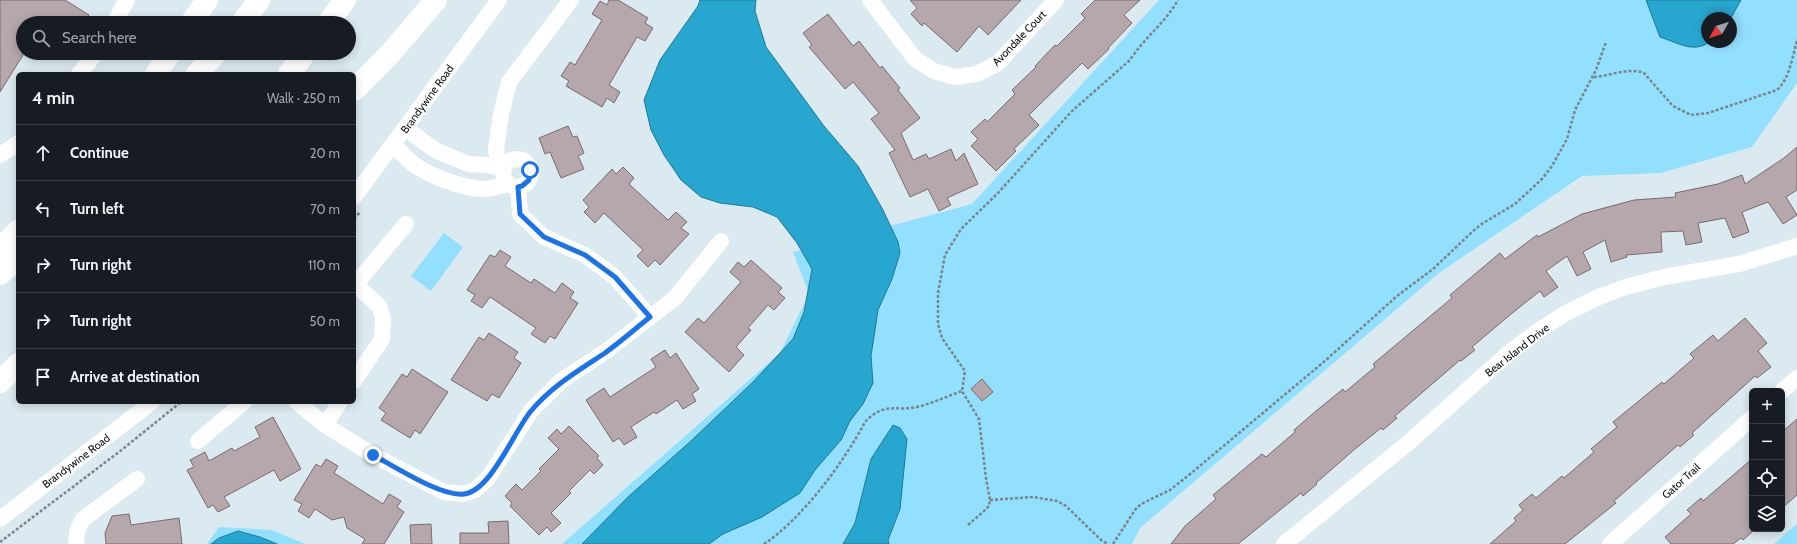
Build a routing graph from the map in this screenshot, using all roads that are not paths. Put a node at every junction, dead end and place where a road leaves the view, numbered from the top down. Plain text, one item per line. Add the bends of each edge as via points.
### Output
1 (127, 0) edge
2 (207, 0) edge
3 (259, 0) edge
4 (345, 0) edge
5 (436, 0) edge
6 (499, 0) edge
7 (571, 0) edge
8 (870, 0) edge
9 (1056, 0) edge
10 (118, 16) edge
11 (196, 16) edge
12 (247, 16) edge
13 (333, 16) edge
14 (90, 60) edge
15 (165, 60) edge
16 (210, 60) edge
17 (300, 60) edge
18 (81, 72) edge
19 (157, 72) edge
20 (199, 72) edge
21 (291, 72) edge
22 (356, 88) edge
23 (405, 128) junction
24 (16, 143) edge
25 (393, 145) junction
26 (0, 155) edge
27 (504, 169) junction
28 (513, 186) junction
29 (356, 194) edge
30 (406, 224) dead end
31 (16, 233) edge
32 (721, 242) dead end
33 (1796, 249) edge
34 (0, 250) edge
35 (16, 260) edge
36 (0, 274) edge
37 (356, 284) edge
38 (356, 286) edge
39 (650, 317) junction
40 (16, 366) edge
41 (356, 378) edge
42 (1797, 378) edge
43 (0, 382) edge
44 (1785, 388) edge
45 (149, 404) edge
46 (242, 404) edge
47 (299, 404) edge
48 (339, 404) edge
49 (1749, 421) edge
50 (325, 425) junction
51 (198, 441) dead end
52 (137, 480) dead end
53 (0, 519) edge
54 (76, 544) edge
55 (1284, 544) edge
56 (1610, 544) edge

1 - 10 street
2 - 11 highway
3 - 12 highway
4 - 13 highway
5 - 22 highway via 388,56
6 - 23 street, Brandywine Road
7 - 27 street via 509,82 496,149
8 - 9 street, Avondale Court via 915,59 934,71 955,76 977,74 997,64
14 - 18 street
15 - 19 highway
16 - 20 highway
17 - 21 highway
23 - 25 street, Brandywine Road
23 - 27 street via 435,150 468,164
24 - 26 street
25 - 28 street via 411,162 442,178 483,189
25 - 29 street, Brandywine Road
27 - 28 street via 504,177
27 - 28 street via 513,160 522,160 529,166 529,180 522,186
28 - 39 street via 520,214 544,237 585,255 615,277
30 - 37 street
31 - 34 highway
32 - 39 street via 675,298
33 - 55 street, Bear Island Drive via 1739,264 1664,277 1626,287 1566,313 1512,350 1408,443
35 - 36 highway
38 - 41 street via 379,306 383,318 382,339
39 - 50 street via 605,352 562,380 531,411 488,478 475,490 464,494 444,492 373,455
40 - 43 highway
42 - 44 street
45 - 53 street, Brandywine Road
46 - 51 street
47 - 50 street
48 - 50 street
49 - 56 street, Gator Trail
52 - 54 street via 82,520

